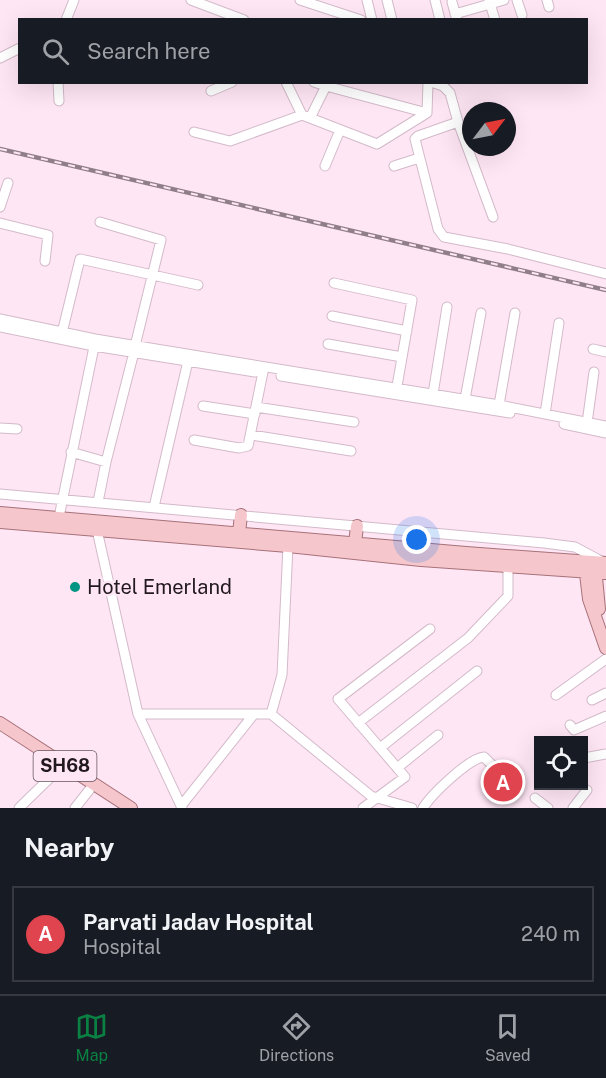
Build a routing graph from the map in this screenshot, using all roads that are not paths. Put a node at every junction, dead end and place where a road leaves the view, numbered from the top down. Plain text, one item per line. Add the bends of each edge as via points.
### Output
1 (74, 0) edge
2 (191, 0) edge
3 (300, 0) edge
4 (367, 0) edge
5 (387, 0) edge
6 (435, 0) edge
7 (504, 0) edge
8 (518, 0) edge
9 (452, 2) dead end
10 (490, 2) edge
11 (522, 15) dead end
12 (456, 17) edge
13 (67, 18) edge
14 (239, 18) edge
15 (351, 18) edge
16 (372, 18) edge
17 (392, 18) edge
18 (440, 18) edge
19 (494, 18) edge
20 (18, 49) edge
21 (0, 58) edge
22 (58, 84) edge
23 (227, 84) edge
24 (287, 84) edge
25 (327, 84) edge
26 (430, 84) edge
27 (436, 84) edge
28 (211, 91) dead end
29 (59, 101) dead end
30 (427, 113) junction
31 (306, 116) junction
32 (458, 122) junction
33 (340, 130) junction
34 (194, 132) dead end
35 (419, 158) junction
36 (325, 166) dead end
37 (394, 166) dead end
38 (8, 183) dead end
39 (0, 207) edge
40 (493, 217) dead end
41 (100, 222) dead end
42 (0, 223) edge
43 (45, 261) dead end
44 (606, 274) edge
45 (152, 275) junction
46 (334, 283) dead end
47 (198, 285) dead end
48 (447, 307) dead end
49 (481, 313) dead end
50 (515, 313) dead end
51 (332, 316) dead end
52 (0, 319) edge
53 (560, 323) dead end
54 (0, 327) edge
55 (407, 331) junction
56 (62, 333) junction
57 (94, 343) junction
58 (328, 344) dead end
59 (134, 349) junction
60 (593, 349) dead end
61 (606, 352) edge
62 (402, 357) junction
63 (188, 361) junction
64 (263, 370) junction
65 (594, 372) dead end
66 (396, 391) junction
67 (433, 394) junction
68 (465, 399) junction
69 (499, 405) junction
70 (203, 406) dead end
71 (255, 410) junction
72 (544, 414) junction
73 (354, 422) dead end
74 (587, 423) junction
75 (606, 426) edge
76 (0, 428) edge
77 (17, 429) dead end
78 (606, 433) edge
79 (252, 435) junction
80 (194, 440) dead end
81 (351, 451) dead end
82 (71, 452) junction
83 (106, 462) junction
84 (0, 494) edge
85 (62, 499) junction
86 (98, 502) junction
87 (154, 507) junction
88 (0, 513) edge
89 (241, 515) junction
90 (58, 517) junction
91 (0, 522) edge
92 (357, 526) junction
93 (97, 530) junction
94 (239, 533) junction
95 (288, 546) junction
96 (352, 553) junction
97 (508, 567) junction
98 (597, 567) edge
99 (429, 629) dead end
100 (606, 632) edge
101 (606, 648) edge
102 (606, 659) edge
103 (477, 671) dead end
104 (606, 693) edge
105 (556, 695) dead end
106 (592, 700) dead end
107 (138, 714) junction
108 (254, 714) junction
109 (271, 714) junction
110 (606, 716) edge
111 (0, 723) edge
112 (358, 723) junction
113 (570, 726) dead end
114 (0, 733) edge
115 (438, 735) dead end
116 (380, 748) junction
117 (606, 754) edge
118 (588, 757) edge
119 (494, 767) dead end
120 (398, 768) junction
121 (58, 770) junction
122 (90, 789) junction
123 (587, 790) dead end
124 (379, 798) junction
125 (536, 798) dead end
126 (182, 807) edge
127 (19, 808) edge
128 (75, 808) edge
129 (118, 808) edge
130 (131, 808) edge
131 (363, 808) edge
132 (412, 808) edge
133 (423, 808) edge
134 (548, 808) edge
135 (573, 808) edge

1 - 13 street
2 - 14 street
3 - 15 street
4 - 16 street
5 - 17 street
6 - 18 street
7 - 10 street
8 - 11 street
9 - 12 street
10 - 12 street
10 - 19 street
20 - 21 street
22 - 29 street
23 - 28 street
24 - 31 street
25 - 30 street
25 - 31 street
26 - 30 street
27 - 32 street via 450,93
30 - 33 street via 377,144
31 - 33 street
31 - 34 street via 230,141
32 - 35 street via 416,137
32 - 40 street
33 - 36 street
35 - 37 street
35 - 44 street via 438,229 444,237
38 - 39 street
41 - 45 street via 162,240
42 - 43 street via 48,235
45 - 47 street
45 - 56 street via 80,259
45 - 59 street
46 - 55 street via 412,300
48 - 67 street
49 - 68 street
50 - 69 street
51 - 55 street
52 - 56 street
53 - 72 street
54 - 57 street
55 - 62 street
56 - 57 street
57 - 59 street
57 - 82 street
58 - 62 street
59 - 63 street
59 - 64 street
59 - 83 street
60 - 61 street
62 - 66 street
63 - 64 street
63 - 87 street
64 - 66 street
64 - 71 street
65 - 74 street
66 - 67 street
66 - 78 street
67 - 68 street
68 - 69 street
69 - 72 street
70 - 71 street
71 - 73 street
71 - 79 street
72 - 74 street
74 - 75 street
76 - 77 street
79 - 80 street via 248,446 239,448
79 - 81 street
82 - 83 street
82 - 85 street
83 - 86 street
84 - 85 street
85 - 86 street
85 - 90 street
86 - 87 street
87 - 89 street
88 - 90 main road
89 - 92 street
89 - 94 main road
90 - 94 main road
91 - 93 main road
92 - 96 main road
92 - 98 street via 575,548
93 - 95 main road
93 - 107 street
94 - 96 main road
95 - 96 main road
95 - 109 street via 282,675
96 - 97 main road
96 - 98 main road
97 - 98 main road
97 - 112 street via 508,596 468,638
98 - 100 main road via 597,601
98 - 101 main road via 589,599
99 - 112 street via 338,699
102 - 105 street
103 - 116 street
104 - 106 street
107 - 108 street
107 - 126 street
108 - 109 street
108 - 126 street
109 - 124 street via 371,796
110 - 113 street via 574,730
111 - 130 main road, SH68
112 - 116 street
114 - 121 main road, SH68
115 - 120 street
116 - 120 street
117 - 118 street
119 - 133 street via 484,757 478,758
120 - 124 street via 405,777
121 - 122 main road, SH68
121 - 127 street
122 - 128 street
122 - 129 main road, SH68
123 - 135 street
124 - 131 street
124 - 132 street
125 - 134 street

